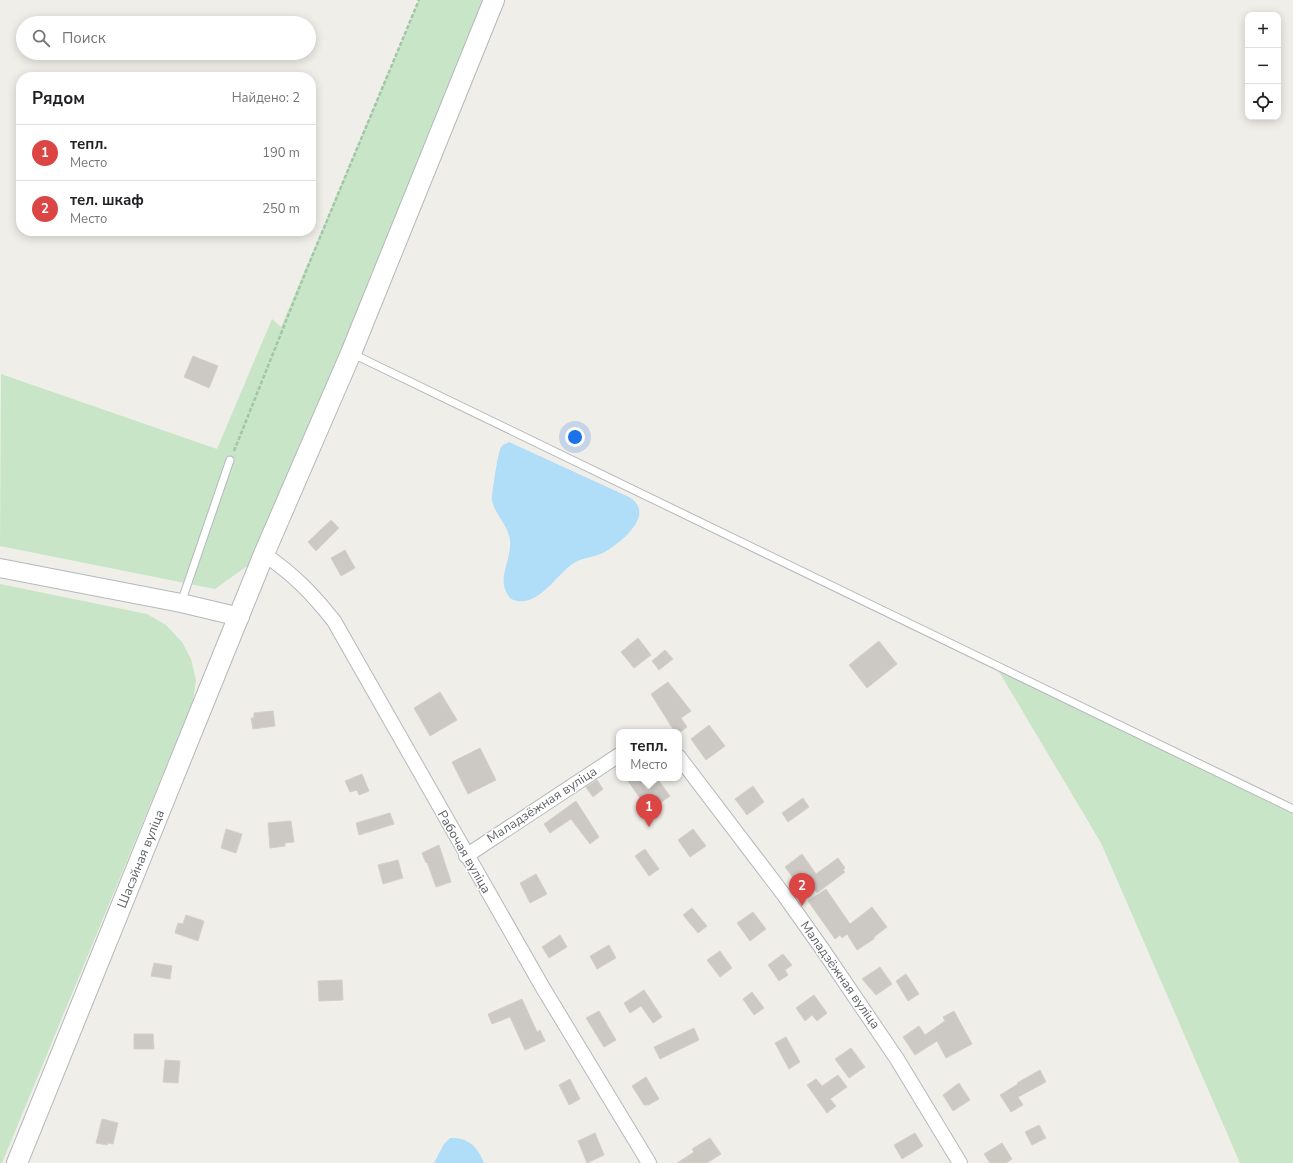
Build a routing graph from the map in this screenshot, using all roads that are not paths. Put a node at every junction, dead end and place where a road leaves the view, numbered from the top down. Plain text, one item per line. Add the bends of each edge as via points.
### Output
1 (494, 0) edge
2 (351, 353) junction
3 (230, 460) road end
4 (264, 554) junction
5 (0, 568) edge
6 (182, 603) junction
7 (240, 617) junction
8 (616, 757) edge
9 (682, 761) edge
10 (1293, 809) edge
11 (466, 856) junction
12 (17, 1163) edge
13 (649, 1163) edge
14 (960, 1163) edge

1 - 2 main road, Шасэйная вуліца
2 - 4 main road, Шасэйная вуліца
2 - 10 lane
3 - 6 lane
4 - 7 main road, Шасэйная вуліца
4 - 11 street, Рабочая вуліца via 290,573 312,594 334,621
5 - 6 street
6 - 7 street
7 - 12 main road, Шасэйная вуліца
8 - 11 street, Маладзёжная вуліца
9 - 14 street, Маладзёжная вуліца via 823,950 897,1059
11 - 13 street, Рабочая вуліца via 581,1053

